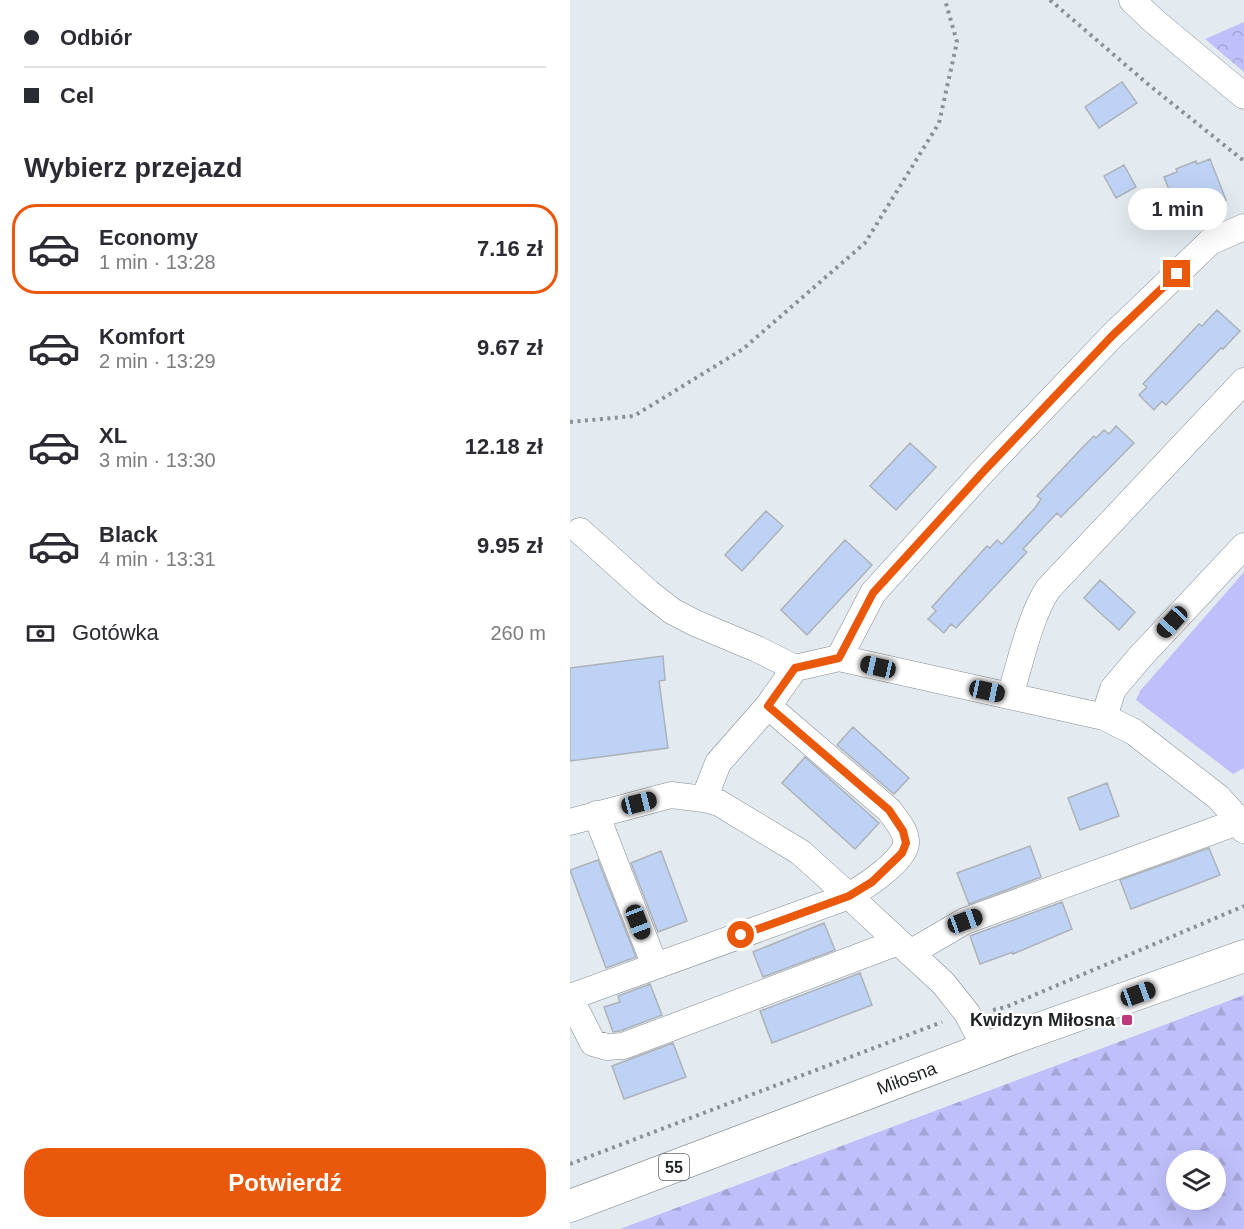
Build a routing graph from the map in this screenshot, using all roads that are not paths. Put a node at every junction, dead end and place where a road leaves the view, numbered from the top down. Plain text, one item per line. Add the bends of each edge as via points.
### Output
1 (1132, 0) edge
2 (1244, 96) edge
3 (1244, 227) edge
4 (1244, 381) edge
5 (580, 531) dead end
6 (1244, 546) edge
7 (839, 658) junction
8 (795, 668) junction
9 (1010, 696) junction
10 (768, 706) junction
11 (1104, 717) junction
12 (704, 799) junction
13 (597, 814) junction
14 (570, 822) edge
15 (1242, 826) edge
16 (849, 896) junction
17 (904, 947) junction
18 (1244, 957) edge
19 (655, 966) junction
20 (570, 997) edge
21 (986, 1050) junction
22 (570, 1206) edge

1 - 2 street
3 - 7 street via 1210,242 1112,336 984,471 873,593
4 - 9 street via 1048,589
5 - 8 street via 672,611
6 - 11 street via 1113,689
7 - 8 street
7 - 9 street
8 - 10 street
9 - 11 street
10 - 12 street via 718,763
10 - 16 street via 889,810 903,831 906,843 902,853 872,882
11 - 15 street via 1134,732 1218,797
12 - 13 street via 671,795
12 - 16 street via 719,803 800,852
13 - 14 street
13 - 19 street
15 - 17 street via 965,921
16 - 17 street
16 - 19 street
17 - 20 street via 622,1046 593,1043
17 - 21 street via 943,983 966,1013
18 - 21 main road, Miłosna / 55
19 - 20 street
21 - 22 main road, Miłosna / 55

